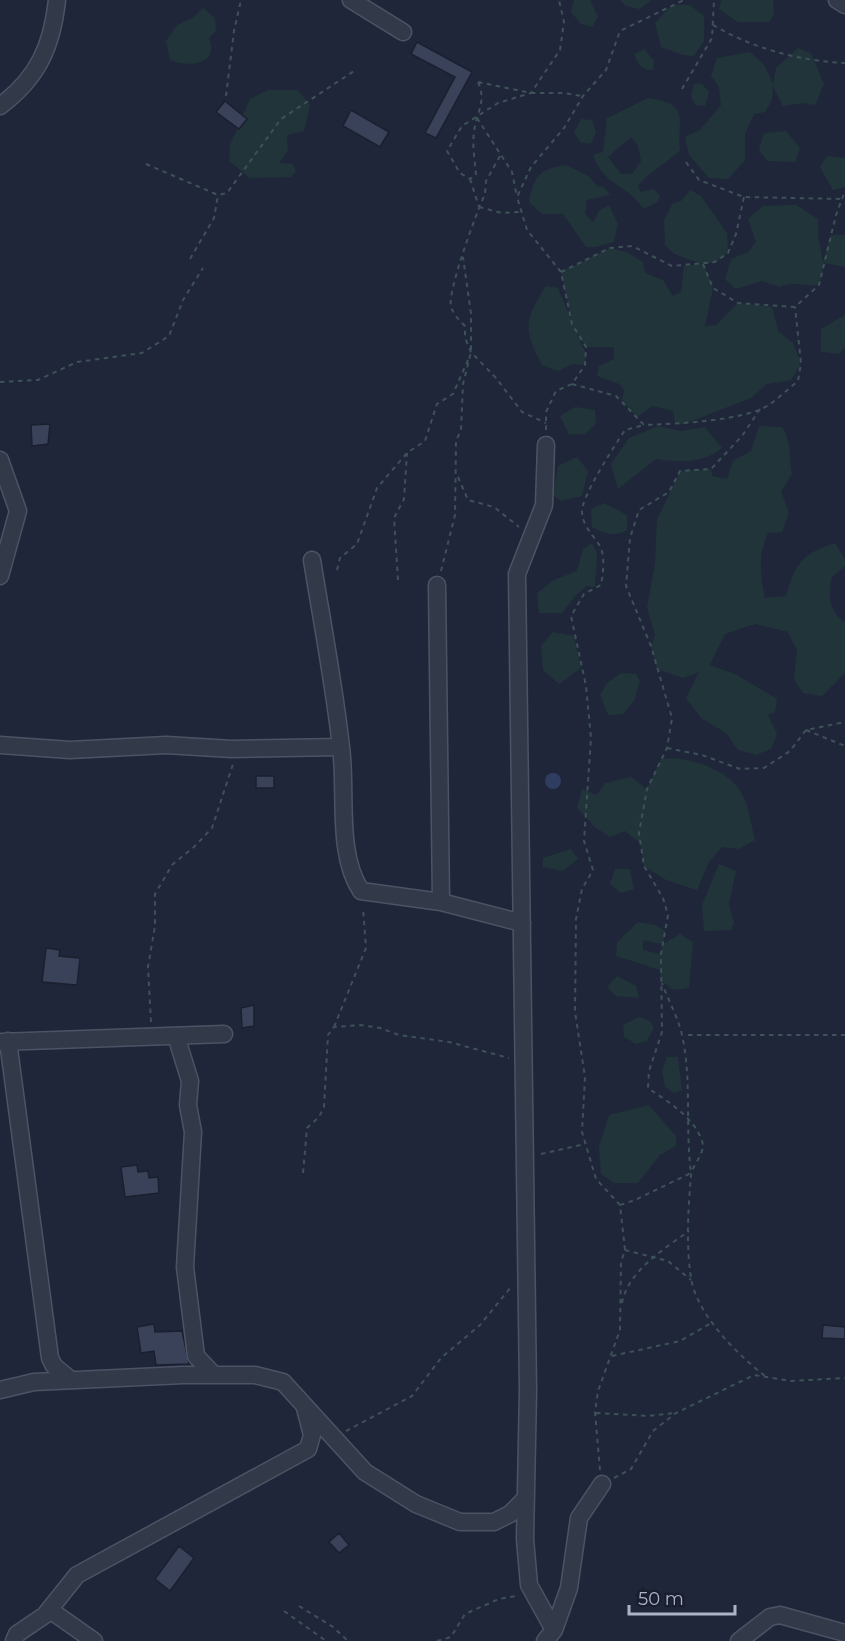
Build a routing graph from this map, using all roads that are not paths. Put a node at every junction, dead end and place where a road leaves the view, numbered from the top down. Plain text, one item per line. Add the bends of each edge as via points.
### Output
1 (57, 0) edge
2 (351, 0) edge
3 (837, 0) edge
4 (845, 5) edge
5 (403, 32) dead end
6 (0, 106) edge
7 (546, 445) road end
8 (0, 459) edge
9 (312, 560) dead end
10 (0, 576) edge
11 (437, 585) road end
12 (0, 745) edge
13 (341, 747) junction
14 (441, 902) junction
15 (522, 923) junction
16 (224, 1034) dead end
17 (176, 1035) junction
18 (4, 1041) edge
19 (196, 1356) junction
20 (50, 1358) junction
21 (213, 1374) junction
22 (183, 1375) junction
23 (71, 1380) junction
24 (34, 1382) junction
25 (0, 1390) edge
26 (305, 1407) junction
27 (602, 1484) road end
28 (526, 1498) junction
29 (503, 1518) junction
30 (525, 1533) junction
31 (50, 1610) junction
32 (845, 1633) edge
33 (547, 1638) edge
34 (14, 1641) edge
35 (94, 1641) edge
36 (740, 1641) edge

1 - 6 street via 54,29 38,68
2 - 5 street
3 - 4 street
7 - 15 street via 544,505 517,574
8 - 10 street via 18,511
9 - 13 street
11 - 14 street
12 - 13 street via 70,750 166,745 238,749
13 - 14 street via 345,847 352,878 361,891
14 - 15 street
15 - 28 street
16 - 17 street
17 - 18 street
17 - 19 street via 190,1081 188,1105 193,1132 185,1267
18 - 20 street
19 - 21 street
19 - 22 street
20 - 23 street
20 - 24 street via 43,1377
21 - 22 street
21 - 26 street via 255,1375 283,1382
22 - 23 street
23 - 24 street
24 - 25 street
26 - 29 street via 365,1472 416,1504 460,1522 494,1522
26 - 31 street via 312,1435 308,1449 77,1575
27 - 33 street via 579,1518 569,1588
28 - 29 street
28 - 30 street
29 - 30 street via 519,1524
30 - 33 street via 529,1585
31 - 34 street via 17,1634
31 - 35 street
32 - 36 street via 780,1614 770,1617

